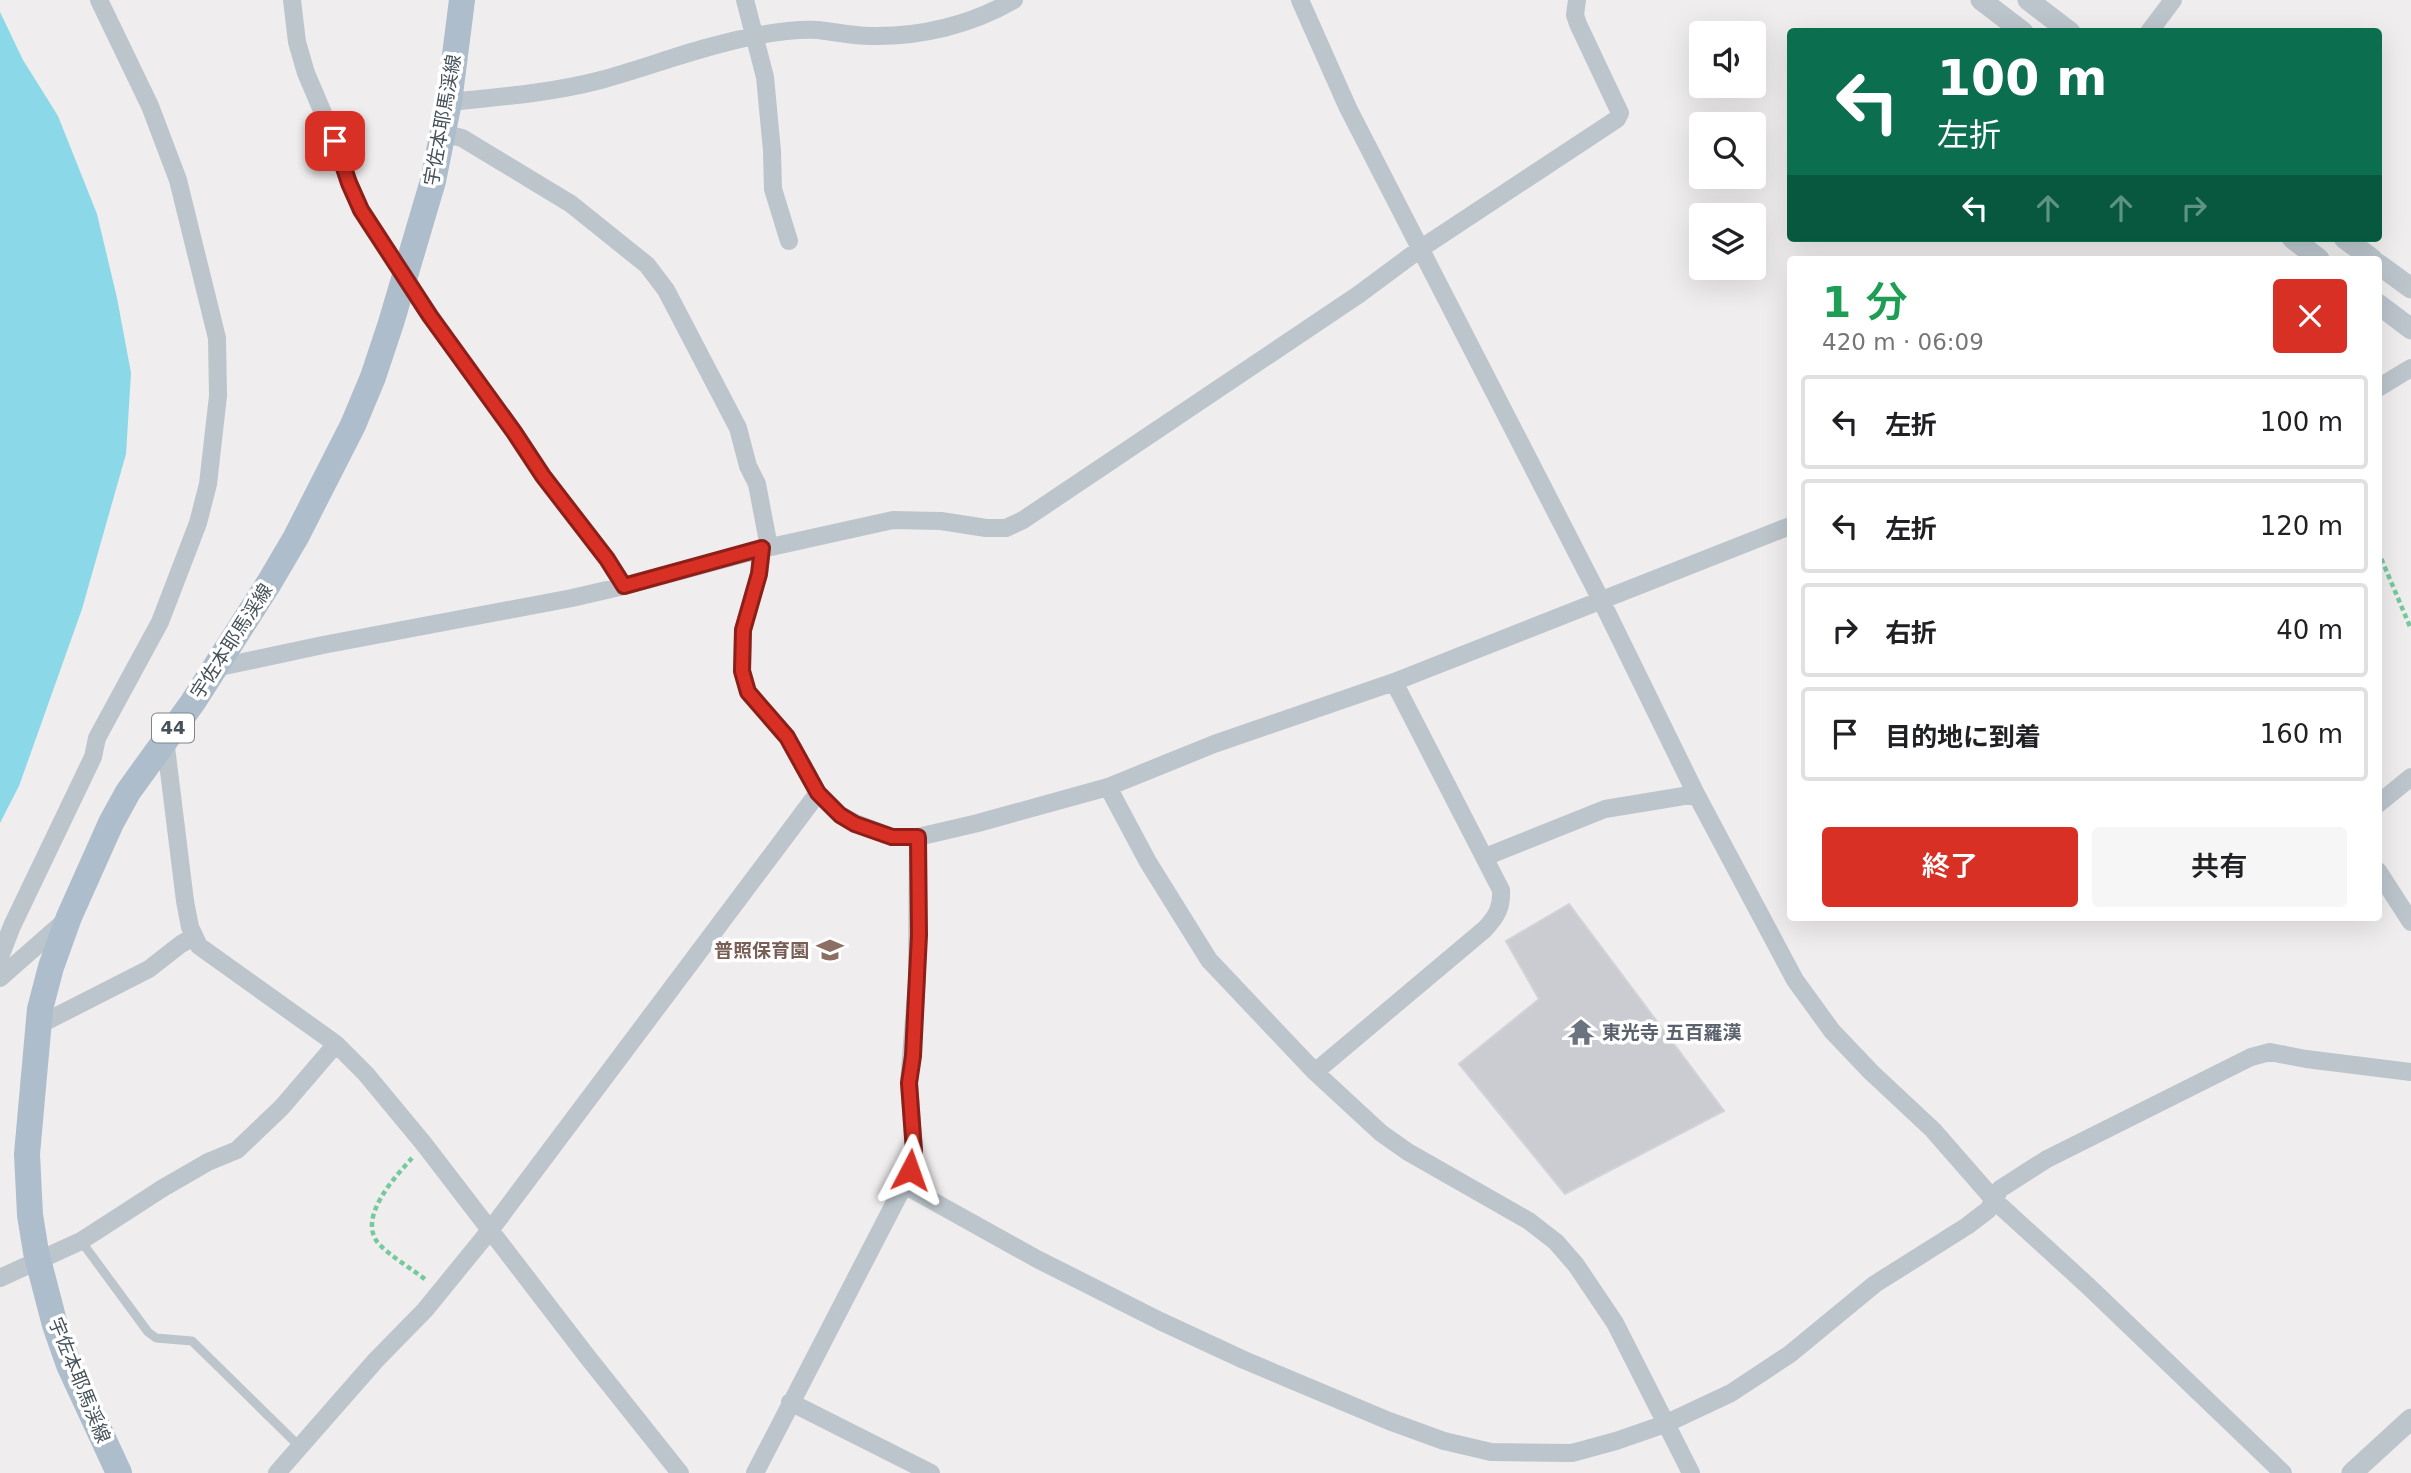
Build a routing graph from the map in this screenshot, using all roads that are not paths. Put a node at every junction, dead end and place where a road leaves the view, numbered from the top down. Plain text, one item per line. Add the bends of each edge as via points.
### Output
1 (99, 0) edge
2 (292, 0) edge
3 (462, 0) edge
4 (745, 0) edge
5 (1014, 0) edge
6 (1300, 0) edge
7 (1577, 0) edge
8 (1981, 0) edge
9 (2028, 0) edge
10 (2173, 0) edge
11 (2017, 28) edge
12 (2065, 28) edge
13 (2152, 28) edge
14 (755, 36) junction
15 (449, 102) junction
16 (442, 133) junction
17 (789, 241) dead end
18 (2297, 242) edge
19 (2349, 242) edge
20 (1420, 249) junction
21 (2315, 256) edge
22 (2368, 256) edge
23 (2382, 267) edge
24 (404, 276) junction
25 (2411, 288) edge
26 (2382, 307) edge
27 (2411, 329) edge
28 (2411, 368) edge
29 (2382, 386) edge
30 (1787, 527) edge
31 (766, 548) junction
32 (624, 586) junction
33 (1601, 600) junction
34 (215, 668) junction
35 (1394, 682) junction
36 (165, 738) junction
37 (2411, 777) edge
38 (1108, 787) junction
39 (818, 793) junction
40 (1696, 794) junction
41 (2382, 800) edge
42 (918, 837) junction
43 (1485, 857) junction
44 (2382, 877) edge
45 (69, 917) junction
46 (2411, 922) edge
47 (194, 937) junction
48 (0, 957) edge
49 (0, 978) edge
50 (38, 1024) junction
51 (336, 1044) junction
52 (1315, 1072) junction
53 (2411, 1072) edge
54 (904, 1185) junction
55 (1995, 1201) junction
56 (491, 1229) junction
57 (81, 1241) junction
58 (38, 1262) junction
59 (0, 1278) edge
60 (790, 1402) junction
61 (2411, 1419) edge
62 (1665, 1424) junction
63 (299, 1446) junction
64 (120, 1473) edge
65 (277, 1473) edge
66 (680, 1473) edge
67 (755, 1473) edge
68 (931, 1473) edge
69 (1690, 1473) edge
70 (2283, 1473) edge
71 (2352, 1473) edge

1 - 48 street via 150,106 178,180 217,338 215,430 208,484 180,574 160,622 97,738 93,757
2 - 24 street via 306,73 349,183
3 - 15 main road, 宇佐本耶馬渓線 / 44
4 - 14 street
5 - 14 street via 977,18 911,34 870,36 816,30
6 - 20 street via 1348,108
7 - 20 street via 1578,24 1620,113 1617,119
8 - 11 street
9 - 12 street
10 - 13 street
14 - 15 street via 548,92
14 - 17 street via 765,77 773,188
15 - 16 main road, 宇佐本耶馬渓線 / 44
16 - 24 main road, 宇佐本耶馬渓線 / 44 via 433,181
16 - 31 street via 462,138 572,204 647,265 666,290 738,428 757,484
18 - 21 street
19 - 22 street
20 - 31 street via 1006,528 893,520
20 - 33 street
23 - 25 street
24 - 32 street
24 - 34 main road, 宇佐本耶馬渓線 / 44 via 353,425 296,537
26 - 27 street
28 - 29 street
30 - 33 street
31 - 32 street
31 - 39 street via 743,630 744,682 754,702 787,737
32 - 34 street
33 - 35 street
33 - 40 street
34 - 36 main road, 宇佐本耶馬渓線 / 44
35 - 38 street via 1214,744
35 - 43 street
36 - 45 main road, 宇佐本耶馬渓線 / 44 via 111,823
36 - 47 street via 185,901
37 - 41 street
38 - 42 street
38 - 52 street via 1209,960
39 - 42 street via 855,824 892,837
39 - 56 street
40 - 43 street via 1605,809
40 - 55 street via 1795,979 1825,1020
42 - 54 street via 918,946 909,1083 914,1151
43 - 52 street via 1501,890 1502,904 1496,917
44 - 46 street
45 - 49 street
45 - 50 main road, 宇佐本耶馬渓線 / 44
47 - 50 street via 149,970
47 - 51 street via 207,952
50 - 58 main road, 宇佐本耶馬渓線 / 44 via 27,1154
51 - 56 street via 366,1074
51 - 57 street via 282,1107 237,1150 163,1188
52 - 62 street via 1381,1133 1529,1221 1556,1242 1615,1323
53 - 55 street via 2259,1054 2047,1159 2000,1189
54 - 60 street
54 - 62 street via 1037,1259 1189,1335 1444,1441 1491,1452 1572,1453
55 - 62 street via 1967,1226 1875,1284 1790,1354 1731,1393
55 - 70 street
56 - 63 street via 440,1292
56 - 66 street
57 - 58 street
57 - 63 lane via 148,1332 156,1338 192,1341
58 - 59 street
58 - 64 main road, 宇佐本耶馬渓線 / 44 via 69,1365
60 - 67 street
60 - 68 street
61 - 71 street
62 - 69 street
63 - 65 street

